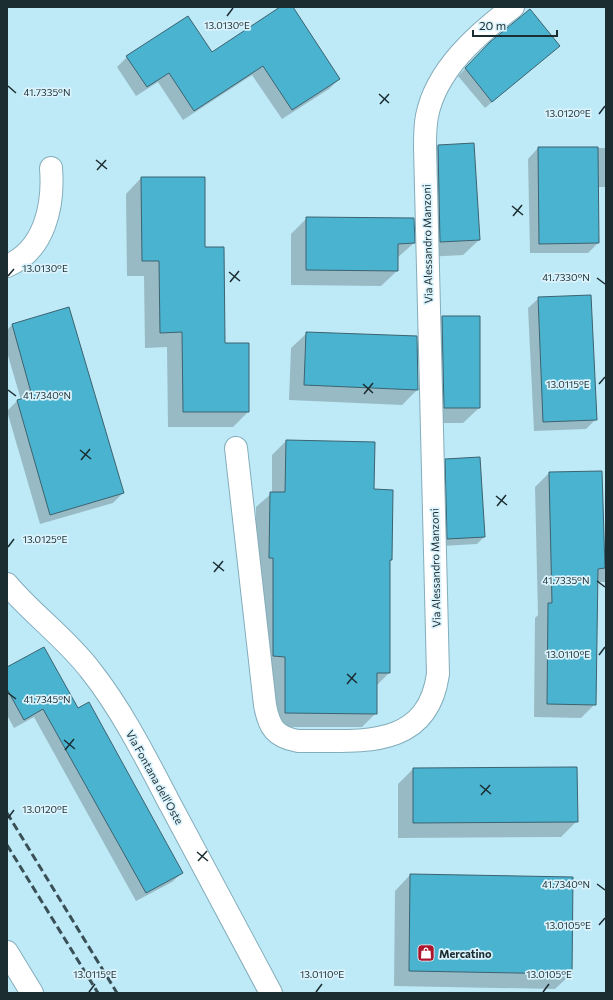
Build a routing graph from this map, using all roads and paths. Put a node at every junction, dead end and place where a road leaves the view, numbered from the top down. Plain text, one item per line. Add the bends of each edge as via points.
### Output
1 (513, 7) edge
2 (51, 168) dead end
3 (7, 266) edge
4 (236, 448) dead end
5 (7, 584) edge
6 (7, 952) edge
7 (32, 993) edge
8 (272, 993) edge

1 - 4 street, Via Alessandro Manzoni via 455,61 438,85 427,116 425,147 438,674 430,702 419,718 405,729 387,737 367,740 298,741 280,736 269,722
2 - 3 street via 51,194 42,233 24,256
5 - 8 street, Via Fontana dell'Oste via 67,643 103,686 149,764
6 - 7 street

